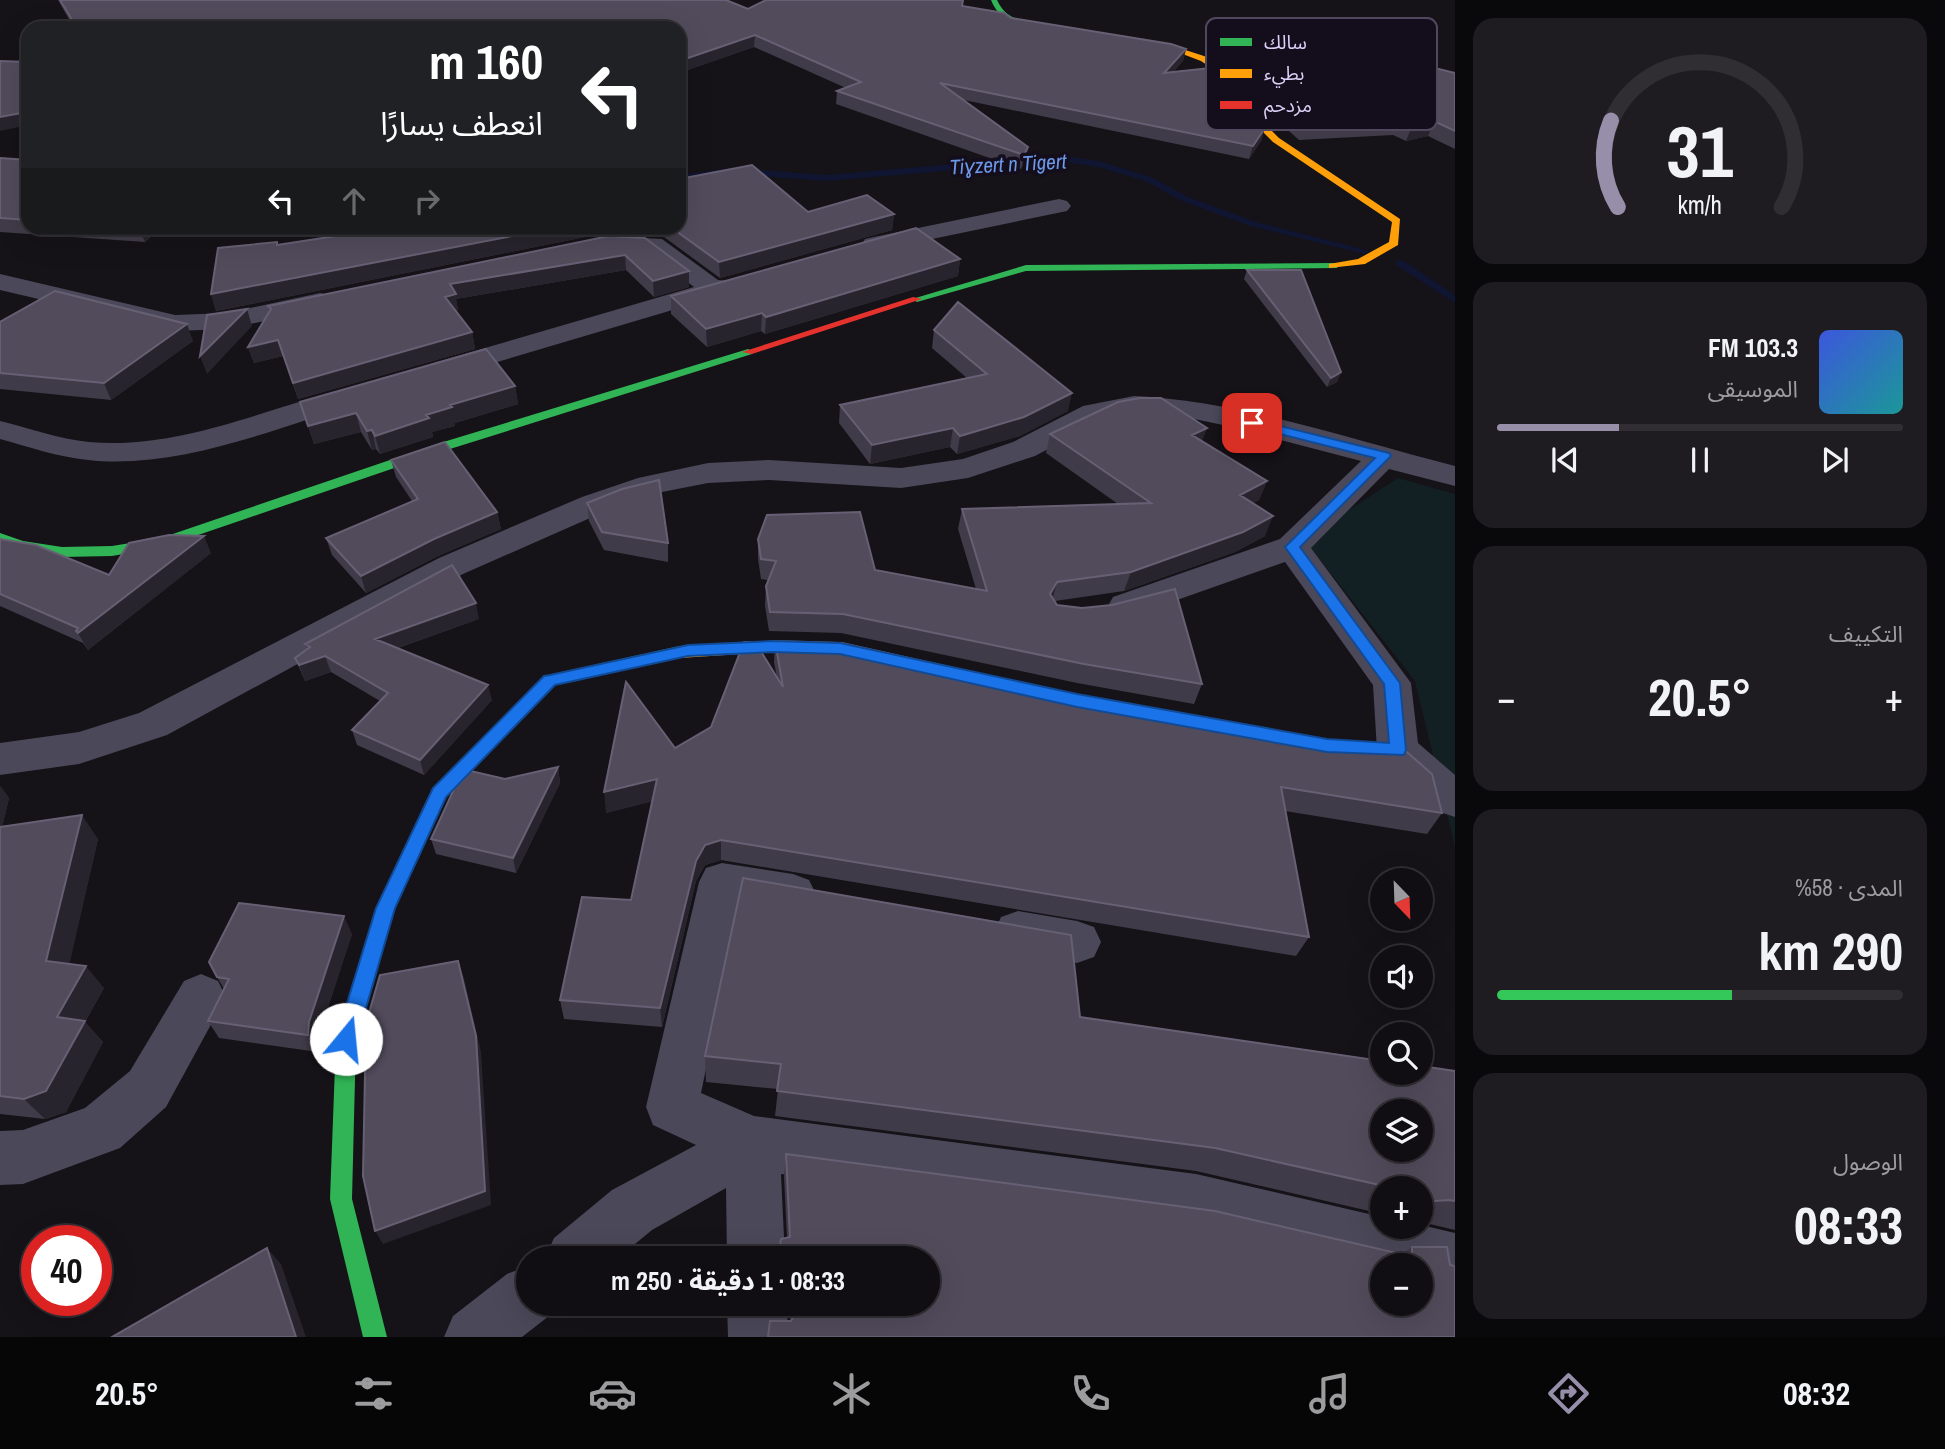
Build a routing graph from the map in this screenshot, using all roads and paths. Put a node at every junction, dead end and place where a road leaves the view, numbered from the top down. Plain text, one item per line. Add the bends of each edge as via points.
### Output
1 (994, 0) edge
2 (1060, 31) edge
3 (1114, 39) edge
4 (1206, 61) edge
5 (1266, 130) edge
6 (1059, 206) dead end
7 (587, 246) edge
8 (845, 252) edge
9 (0, 282) edge
10 (350, 295) edge
11 (415, 377) edge
12 (375, 389) edge
13 (0, 430) edge
14 (1384, 456) junction
15 (1455, 476) edge
16 (0, 537) edge
17 (1292, 547) junction
18 (1091, 610) edge
19 (840, 649) edge
20 (0, 759) edge
21 (1455, 800) edge
22 (831, 901) edge
23 (981, 926) edge
24 (1077, 942) dead end
25 (201, 997) dead end
26 (753, 1143) junction
27 (0, 1158) edge
28 (588, 1246) edge
29 (756, 1246) edge
30 (1455, 1262) edge
31 (516, 1304) edge
32 (757, 1316) edge
33 (375, 1337) edge
34 (474, 1337) edge
35 (758, 1337) edge

1 - 2 street via 1006,19
3 - 4 street via 1173,48
5 - 16 street via 1396,221 1394,243 1361,262 1323,268 1026,268 445,446 163,542 112,551 62,552
6 - 8 street
7 - 11 street via 653,244 727,285
9 - 10 street via 175,323 227,321
12 - 13 street via 146,452 89,451
14 - 15 street
14 - 17 street
14 - 20 street via 1180,407 1135,405 1094,412 1024,449 968,468 901,478 769,470 708,473 649,485 451,566 153,724 79,747
17 - 18 street via 1129,606
17 - 21 street via 1392,683 1392,750
19 - 33 street via 688,650 550,680 439,793 386,908 346,1039 341,1199
22 - 26 street via 722,882 672,1107
23 - 24 street
25 - 27 street via 148,1089 101,1129 23,1157
26 - 28 street via 632,1210
26 - 29 street
26 - 30 street via 1196,1202
31 - 34 street
32 - 35 street

